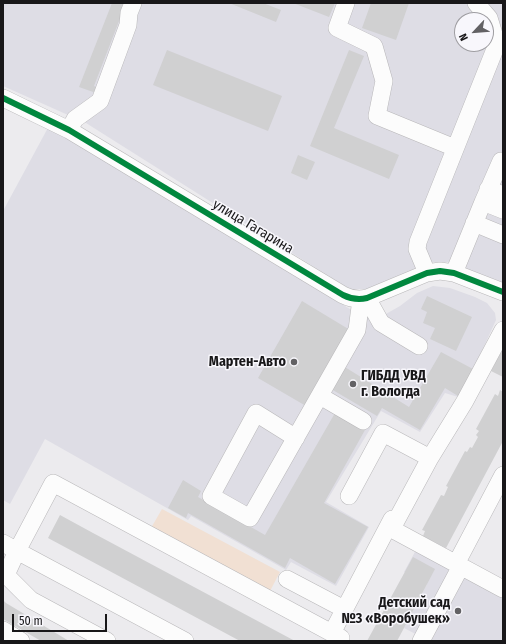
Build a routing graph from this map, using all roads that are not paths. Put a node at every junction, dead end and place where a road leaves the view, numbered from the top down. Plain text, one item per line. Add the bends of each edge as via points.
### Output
1 (133, 3) edge
2 (346, 3) edge
3 (476, 3) edge
4 (500, 43) edge
5 (3, 98) edge
6 (69, 130) junction
7 (456, 148) junction
8 (497, 181) edge
9 (503, 210) edge
10 (474, 222) junction
11 (503, 235) edge
12 (427, 273) junction
13 (454, 273) junction
14 (503, 292) edge
15 (364, 298) junction
16 (503, 330) edge
17 (419, 346) dead end
18 (320, 396) junction
19 (363, 421) dead end
20 (296, 438) junction
21 (430, 458) junction
22 (503, 476) edge
23 (349, 496) dead end
24 (388, 527) junction
25 (10, 547) edge
26 (458, 565) junction
27 (287, 579) dead end
28 (503, 589) edge
29 (344, 609) junction
30 (3, 630) edge
31 (335, 637) edge
32 (21, 641) edge
33 (107, 641) edge
34 (185, 641) edge
35 (421, 641) edge

1 - 6 street via 128,25 100,101 75,119
2 - 7 street via 337,28 374,46 384,81 377,116
3 - 4 street via 489,18
4 - 7 street
5 - 6 street, улица Гагарина
6 - 15 street, улица Гагарина via 343,295 349,298
7 - 12 street via 418,242 417,249
8 - 9 street
8 - 10 street
10 - 11 street
10 - 13 street
12 - 13 street
12 - 15 street
13 - 14 street
15 - 17 street via 382,323
15 - 18 street via 357,330
16 - 21 street via 465,401
18 - 19 street
18 - 20 street
20 - 20 street via 250,518 211,496 256,413
21 - 23 street via 383,432
21 - 24 street via 396,521 392,519
22 - 26 street
24 - 26 street
24 - 29 street
25 - 31 street via 53,483
25 - 33 street via 6,575 31,600
25 - 34 street
26 - 28 street
26 - 35 street
27 - 29 street
29 - 31 street
30 - 32 street

